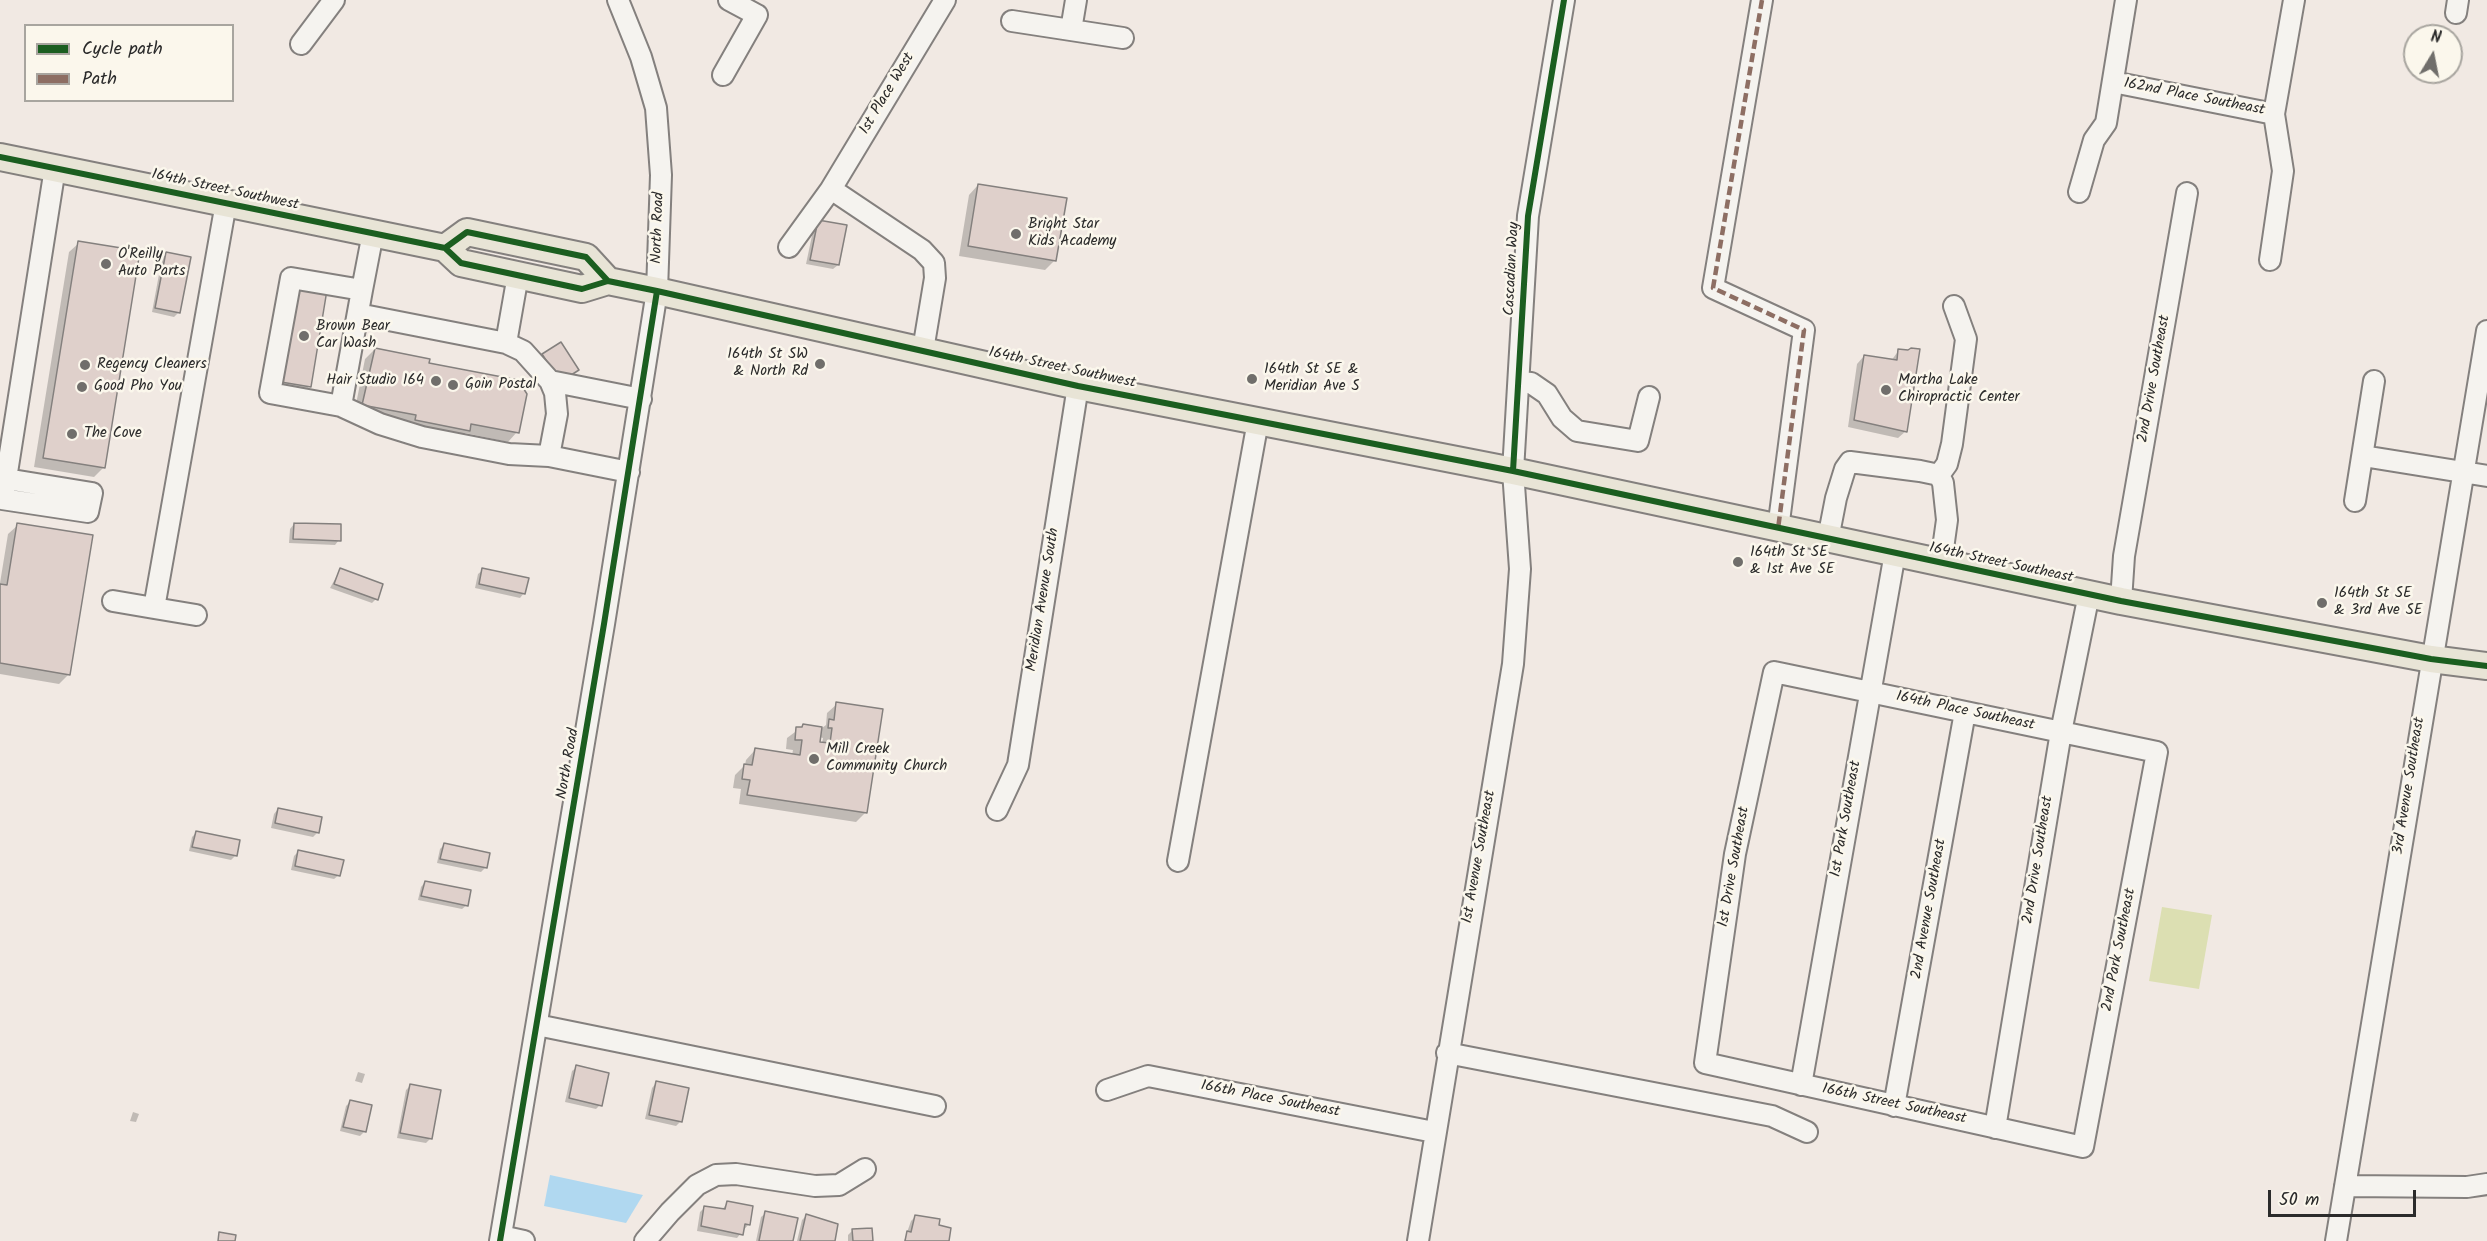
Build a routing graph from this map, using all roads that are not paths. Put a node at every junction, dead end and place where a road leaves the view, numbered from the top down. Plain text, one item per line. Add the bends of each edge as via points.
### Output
1 (334, 0) edge
2 (618, 0) edge
3 (729, 0) edge
4 (945, 0) edge
5 (1076, 0) edge
6 (1564, 0) edge
7 (1762, 0) edge
8 (2126, 0) edge
9 (2294, 0) edge
10 (1012, 21) dead end
11 (1071, 30) junction
12 (1123, 38) dead end
13 (301, 44) dead end
14 (723, 75) dead end
15 (2113, 82) junction
16 (2274, 114) junction
17 (1, 163) edge
18 (55, 168) junction
19 (831, 189) junction
20 (2079, 192) dead end
21 (2187, 192) dead end
22 (226, 203) junction
23 (373, 233) junction
24 (445, 248) junction
25 (789, 248) dead end
26 (2270, 260) dead end
27 (518, 275) junction
28 (608, 281) junction
29 (362, 290) junction
30 (657, 291) junction
31 (1954, 306) dead end
32 (358, 314) junction
33 (2487, 331) edge
34 (506, 343) junction
35 (923, 350) junction
36 (550, 381) junction
37 (2374, 381) dead end
38 (1519, 382) junction
39 (1078, 386) junction
40 (1649, 397) dead end
41 (641, 399) junction
42 (341, 406) junction
43 (1258, 421) junction
44 (549, 456) junction
45 (2363, 456) junction
46 (1514, 471) junction
47 (629, 472) junction
48 (2464, 473) junction
49 (1939, 475) junction
50 (2487, 476) edge
51 (6, 479) junction
52 (1, 501) edge
53 (2355, 501) dead end
54 (1778, 529) junction
55 (1828, 539) junction
56 (1895, 553) junction
57 (1941, 563) junction
58 (2089, 594) junction
59 (112, 601) dead end
60 (2121, 601) junction
61 (154, 608) junction
62 (196, 615) dead end
63 (2431, 659) junction
64 (2487, 666) edge
65 (1774, 672) joint
66 (1869, 691) junction
67 (1965, 712) junction
68 (2061, 732) junction
69 (2157, 752) joint
70 (997, 810) dead end
71 (1179, 861) dead end
72 (537, 1025) junction
73 (1447, 1053) junction
74 (1705, 1063) joint
75 (1801, 1085) junction
76 (1107, 1090) dead end
77 (935, 1106) dead end
78 (1894, 1106) junction
79 (1995, 1128) junction
80 (1434, 1132) junction
81 (1807, 1132) dead end
82 (2083, 1147) joint
83 (865, 1169) dead end
84 (2487, 1184) edge
85 (2345, 1186) junction
86 (501, 1238) edge
87 (524, 1241) edge
88 (645, 1241) edge
89 (1418, 1241) edge
90 (2336, 1241) edge

1 - 13 street
2 - 30 street, North Road via 656,108 661,175
3 - 14 street via 758,15
4 - 19 street, 1st Place West
5 - 11 street
6 - 38 street, Cascadian Way via 1528,216
7 - 54 street via 1713,288 1804,330
8 - 15 street
9 - 16 street
10 - 11 street
11 - 12 street
15 - 16 street, 162nd Place Southeast
15 - 20 street via 2106,123 2094,140
16 - 26 street via 2283,171
17 - 18 main road, 164th Street Southwest
18 - 22 main road, 164th Street Southwest
18 - 51 street
19 - 25 street, 1st Place West
19 - 35 street via 922,250 934,263
21 - 60 street, 2nd Drive Southeast via 2124,556
22 - 23 main road, 164th Street Southwest
22 - 61 street
23 - 24 main road, 164th Street Southwest
23 - 29 street
24 - 27 main road, 164th Street Southwest via 461,263
24 - 28 main road via 467,232 478,234 586,257
27 - 28 main road, 164th Street Southwest via 582,289
27 - 34 street
28 - 30 main road, 164th Street Southwest
29 - 32 street
29 - 42 street via 291,278 270,393
30 - 35 main road, 164th Street Southwest
30 - 41 street, North Road
31 - 49 street via 1966,339 1952,444 1947,464
32 - 34 street
32 - 42 street
33 - 48 street, 3rd Avenue Southeast
34 - 36 street via 523,351
35 - 39 main road, 164th Street Southwest
36 - 41 street
36 - 44 street via 557,414
37 - 45 street
38 - 40 street via 1531,383 1547,394 1562,418 1577,430 1638,441
38 - 46 street, Cascadian Way
39 - 43 main road, 164th Street Southwest
39 - 70 street, Meridian Avenue South via 1018,765
41 - 47 street, North Road
42 - 44 street via 422,437 509,454
43 - 46 main road, 164th Street Southwest
43 - 71 street
44 - 47 street
45 - 48 street
45 - 53 street
46 - 54 main road, 164th Street Southeast
46 - 73 street, 1st Avenue Southeast via 1520,569 1513,664
47 - 72 street, North Road
48 - 50 street
48 - 63 street, 3rd Avenue Southeast
49 - 55 street via 1850,462 1836,498
49 - 57 street via 1947,520
51 - 52 street
51 - 52 street via 92,493 88,512
54 - 55 main road, 164th Street Southeast
55 - 56 main road, 164th Street Southeast
56 - 57 main road, 164th Street Southeast
56 - 66 street, 1st Park Southeast
57 - 58 main road, 164th Street Southeast
58 - 60 main road, 164th Street Southeast
58 - 68 street, 2nd Drive Southeast
59 - 61 street
60 - 63 main road, 164th Street Southeast
61 - 62 street
63 - 64 main road, 164th Street Southeast
63 - 85 street, 3rd Avenue Southeast
65 - 66 street, 164th Place Southeast
65 - 74 street, 1st Drive Southeast via 1735,854
66 - 67 street, 164th Place Southeast
66 - 75 street, 1st Park Southeast
67 - 68 street, 164th Place Southeast
67 - 78 street, 2nd Avenue Southeast
68 - 69 street, 164th Place Southeast
68 - 79 street, 2nd Drive Southeast
69 - 82 street, 2nd Park Southeast
72 - 77 street
72 - 86 street, North Road
73 - 80 street, 1st Avenue Southeast
73 - 81 street via 1772,1116
74 - 75 street, 166th Street Southeast
75 - 78 street, 166th Street Southeast
76 - 80 street, 166th Place Southeast via 1148,1076
78 - 79 street, 166th Street Southeast
79 - 82 street, 166th Street Southeast
80 - 89 street, 1st Avenue Southeast
83 - 88 street via 839,1185 815,1186 736,1174 716,1175 697,1185
84 - 85 street
85 - 90 street, 3rd Avenue Southeast
86 - 87 street

